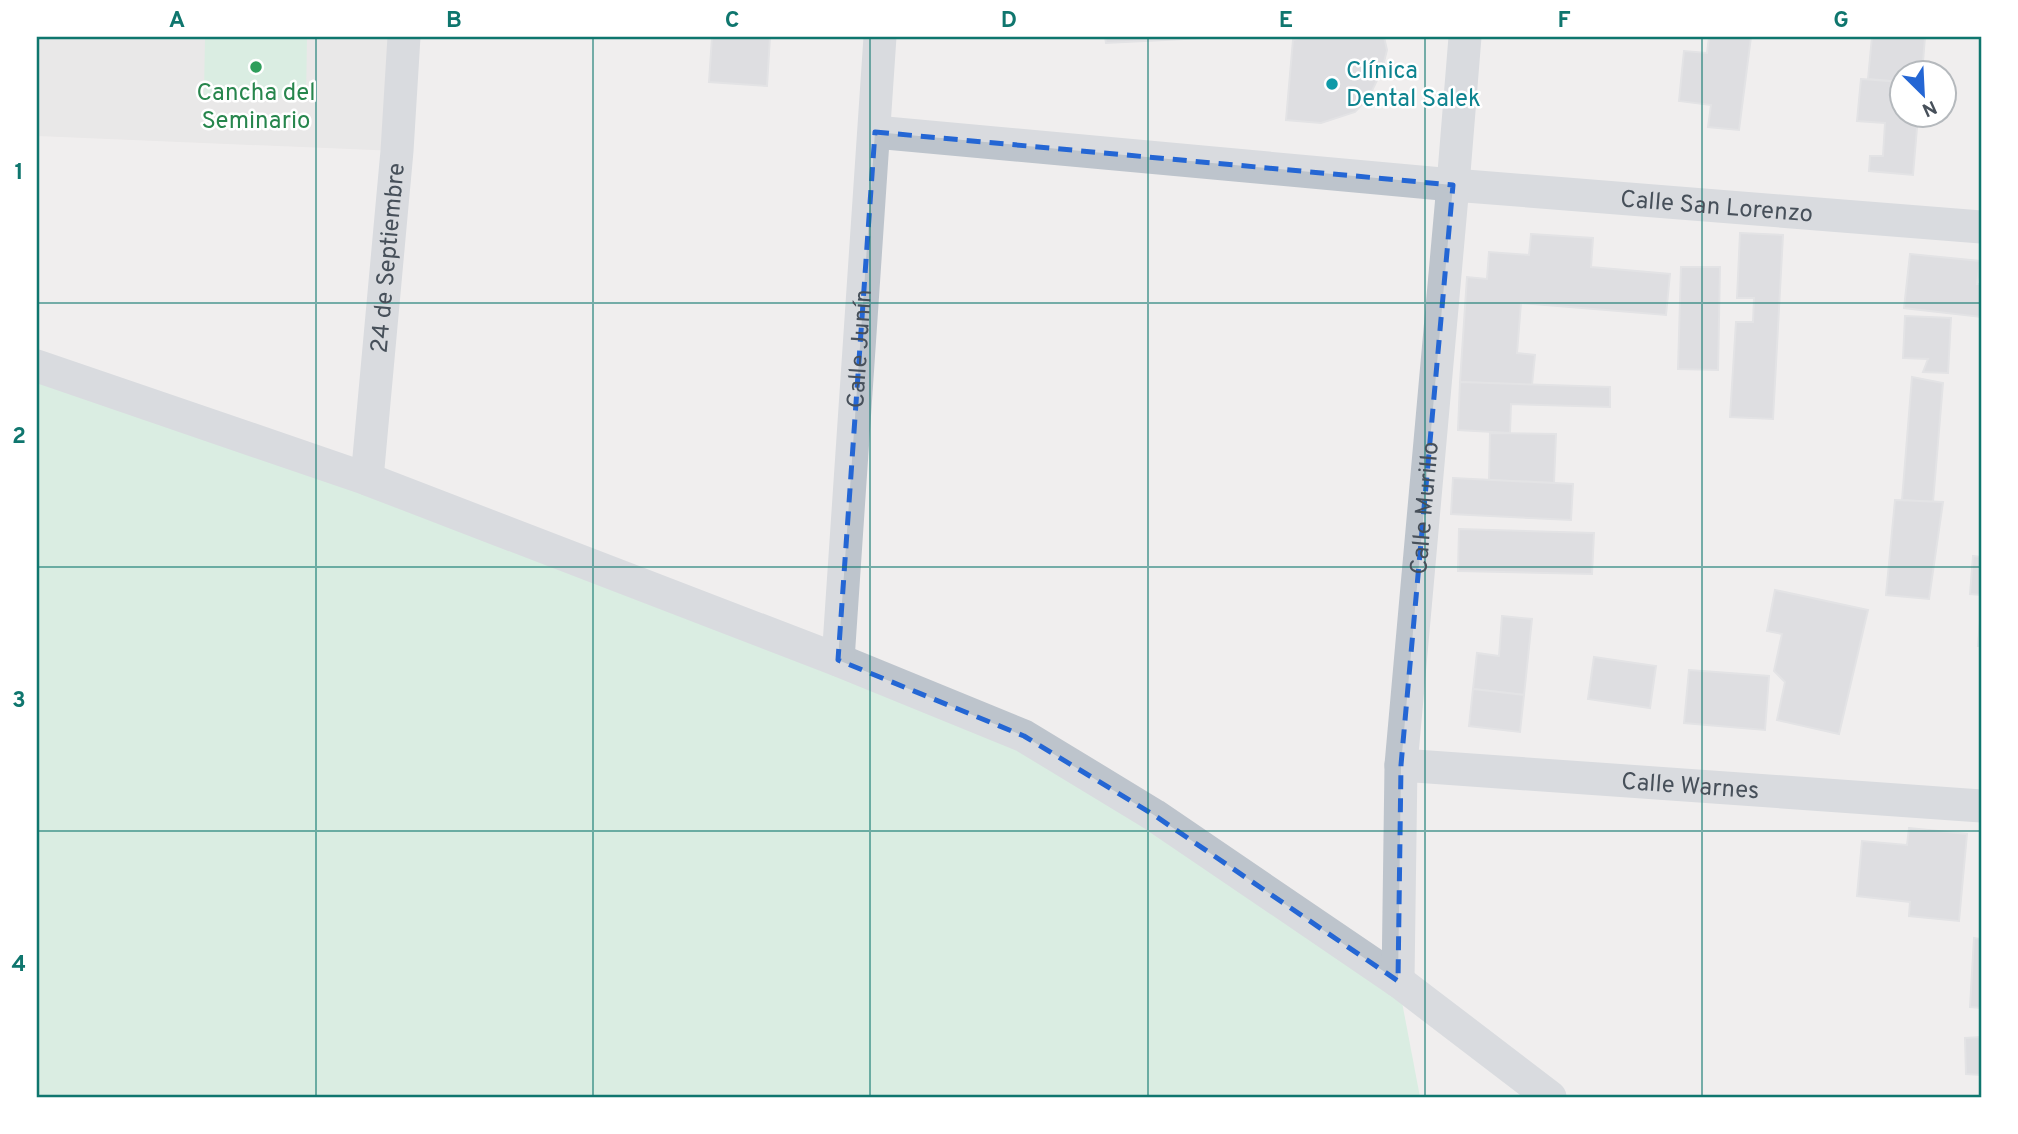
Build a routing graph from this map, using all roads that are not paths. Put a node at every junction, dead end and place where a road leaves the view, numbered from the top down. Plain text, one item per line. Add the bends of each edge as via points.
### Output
1 (404, 37) edge
2 (880, 37) edge
3 (1465, 37) edge
4 (876, 132) junction
5 (1453, 185) junction
6 (1981, 227) edge
7 (37, 366) edge
8 (367, 479) junction
9 (838, 660) junction
10 (1401, 765) junction
11 (1981, 806) edge
12 (1398, 981) junction
13 (1550, 1097) edge

1 - 8 street, 24 de Septiembre
2 - 4 street, Calle Junín
3 - 5 street, Calle Murillo
4 - 5 street, Calle San Lorenzo
4 - 9 street, Calle Junín
5 - 6 street, Calle San Lorenzo
5 - 10 street, Calle Murillo
7 - 8 street
8 - 9 street
9 - 12 street via 1024,736 1154,815
10 - 11 street, Calle Warnes
10 - 12 street, Calle Murillo
12 - 13 street

